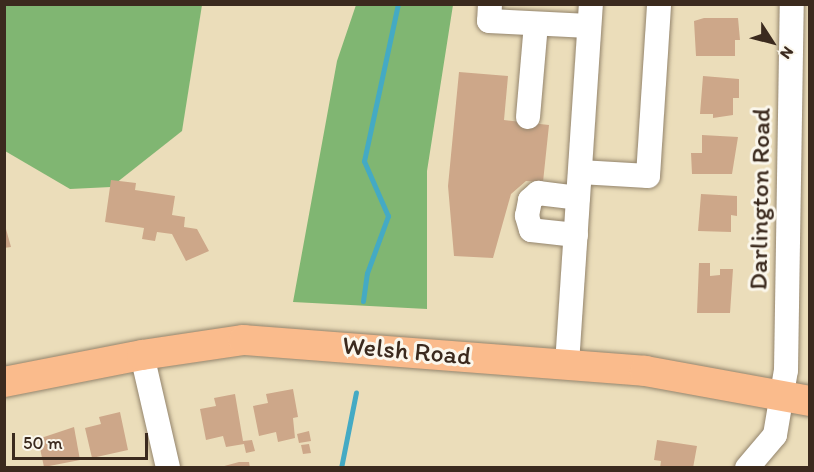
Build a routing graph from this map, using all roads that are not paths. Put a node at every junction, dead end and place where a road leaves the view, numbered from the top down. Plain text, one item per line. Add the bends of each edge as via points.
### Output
1 (490, 4) edge
2 (659, 4) edge
3 (792, 4) edge
4 (590, 15) edge
5 (536, 24) junction
6 (528, 117) dead end
7 (580, 172) junction
8 (578, 198) junction
9 (576, 235) junction
10 (142, 355) junction
11 (567, 364) junction
12 (4, 382) edge
13 (779, 394) junction
14 (810, 401) edge
15 (168, 468) edge
16 (747, 468) edge

1 - 5 street via 489,21
2 - 7 street via 648,176
3 - 13 street, Darlington Road via 786,370
4 - 5 street
4 - 7 street
5 - 6 street
7 - 8 street
8 - 9 street
8 - 9 street via 538,193 530,200 527,216 531,230
9 - 11 street
10 - 11 main road, Welsh Road via 244,340
10 - 12 main road, Welsh Road
10 - 15 street
11 - 13 main road, Welsh Road via 645,371
13 - 14 main road, Welsh Road
13 - 16 street, Darlington Road via 775,435

